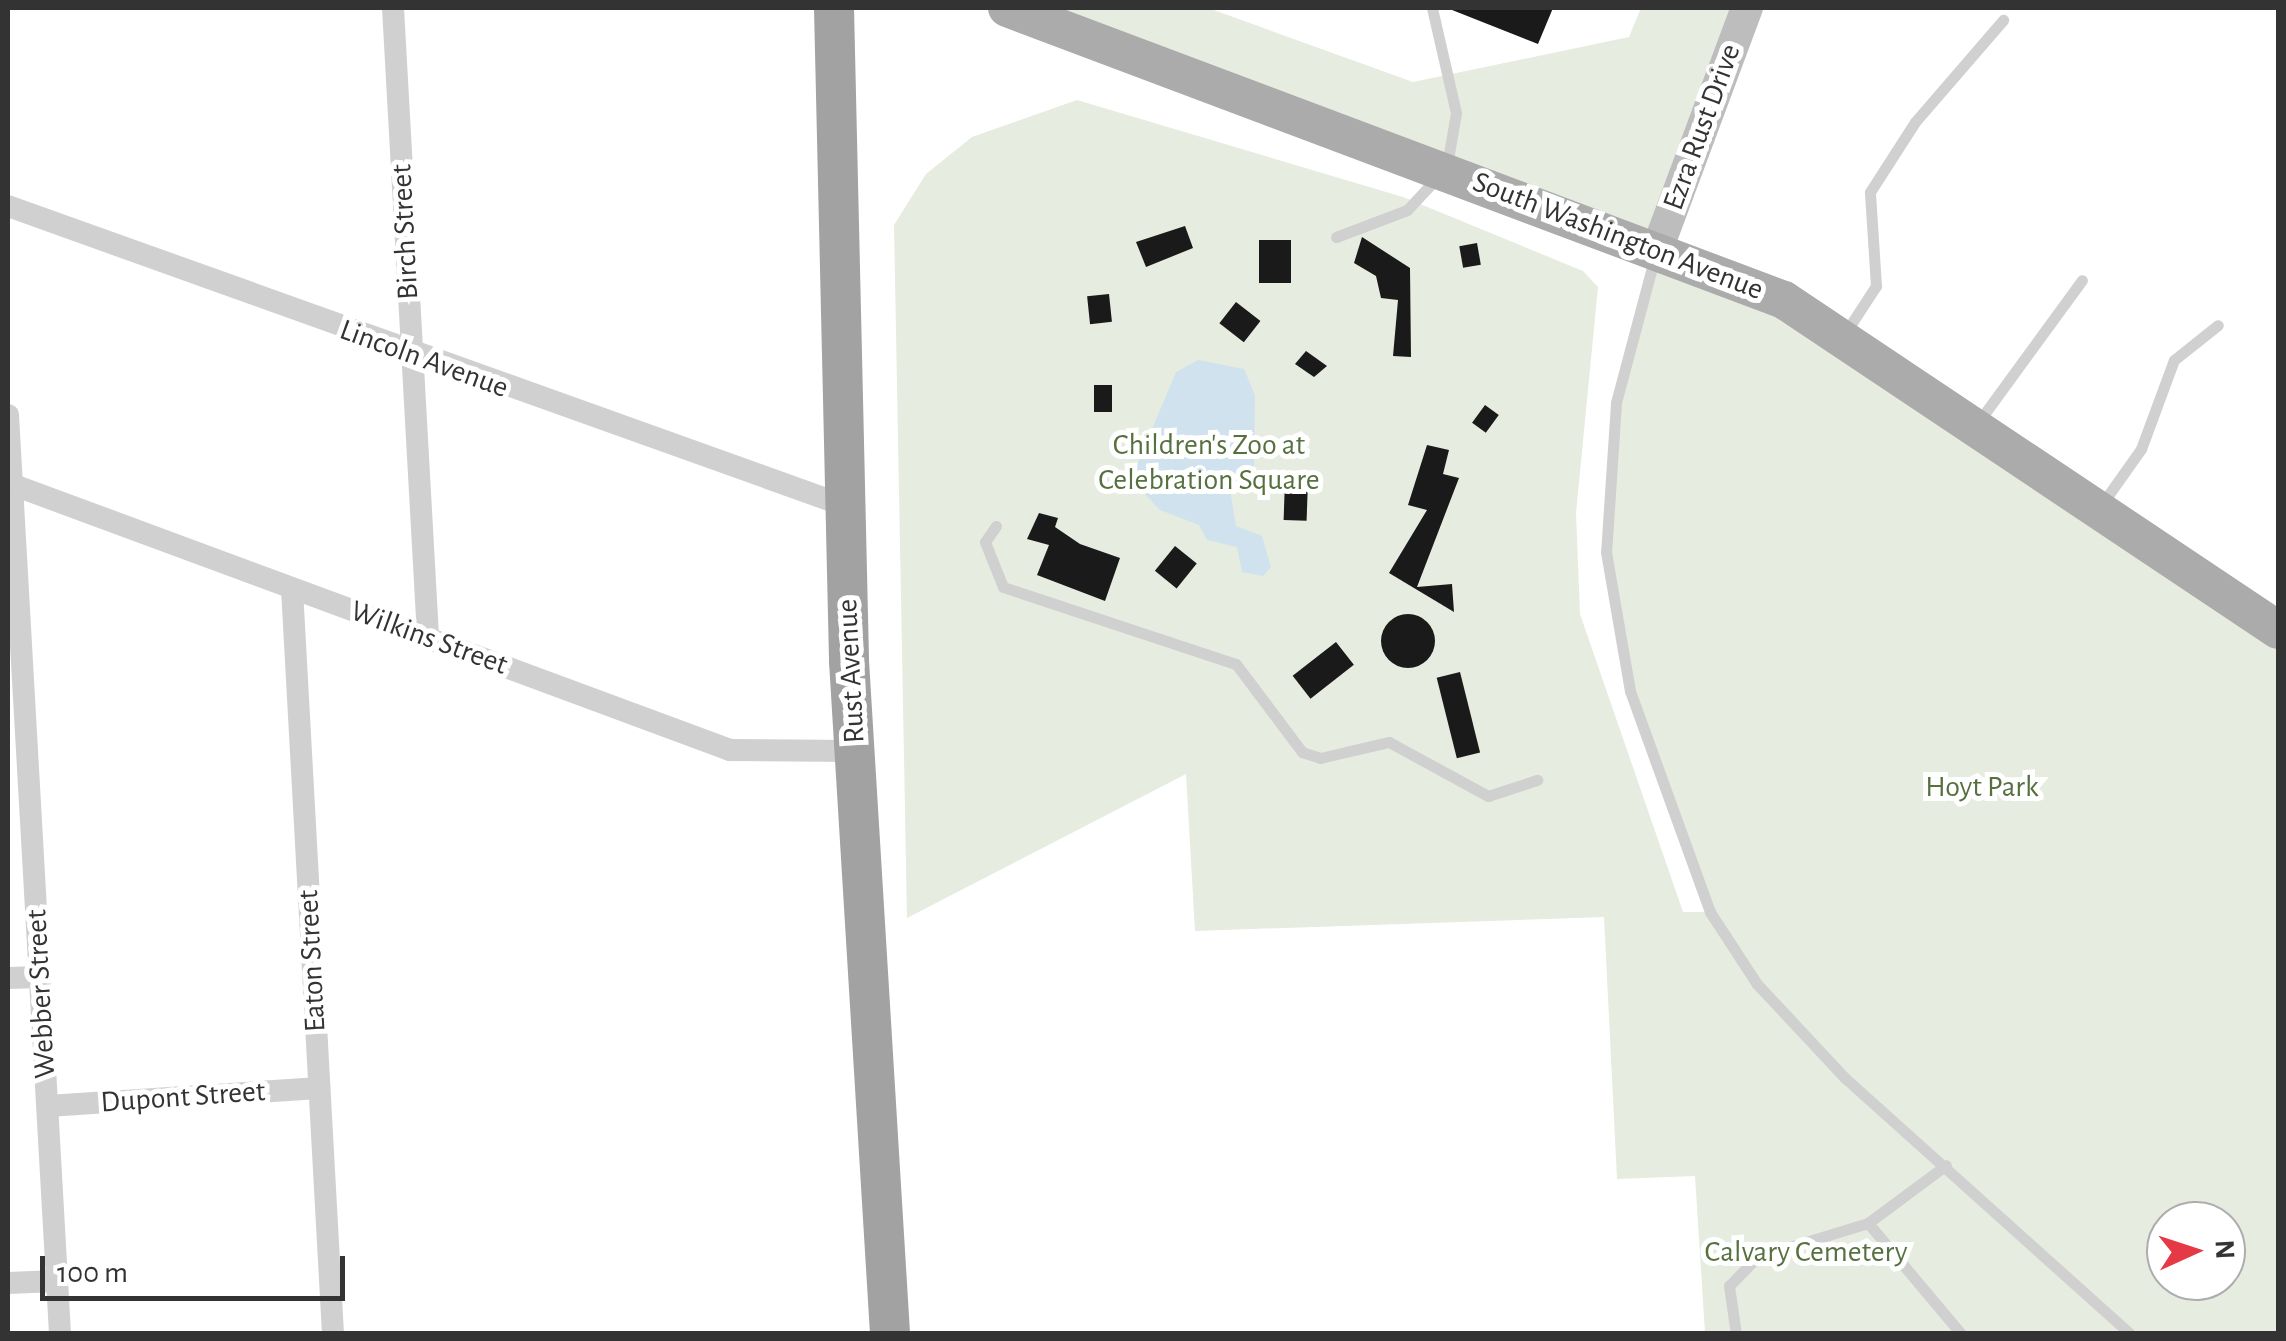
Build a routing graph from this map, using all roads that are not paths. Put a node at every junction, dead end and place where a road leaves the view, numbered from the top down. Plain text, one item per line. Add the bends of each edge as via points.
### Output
1 (393, 8) edge
2 (834, 8) edge
3 (1007, 8) edge
4 (1432, 8) edge
5 (1747, 8) edge
6 (2003, 20) dead end
7 (1446, 170) junction
8 (8, 206) edge
9 (1336, 237) dead end
10 (1658, 248) junction
11 (2082, 280) dead end
12 (2218, 325) dead end
13 (1844, 335) junction
14 (411, 356) junction
15 (8, 416) edge
16 (1977, 424) junction
17 (10, 484) junction
18 (843, 506) junction
19 (2100, 507) junction
20 (996, 526) dead end
21 (292, 590) junction
22 (2278, 630) edge
23 (428, 636) junction
24 (15, 690) edge
25 (855, 752) junction
26 (1537, 780) dead end
27 (40, 977) junction
28 (8, 978) edge
29 (319, 1088) junction
30 (48, 1106) junction
31 (1946, 1165) junction
32 (1868, 1223) junction
33 (57, 1281) junction
34 (8, 1283) edge
35 (60, 1334) edge
36 (333, 1334) edge
37 (890, 1334) edge
38 (1736, 1334) edge
39 (1961, 1334) edge
40 (2130, 1334) edge

1 - 14 street, Birch Street
2 - 18 highway, Rust Avenue
3 - 7 main road, South Washington Avenue
4 - 7 lane via 1456,113
5 - 10 main road, Ezra Rust Drive
6 - 13 lane via 1914,122 1870,192 1876,286
7 - 9 lane via 1407,210
7 - 10 main road, South Washington Avenue
8 - 14 street, Lincoln Avenue
10 - 13 main road, South Washington Avenue
10 - 31 lane via 1629,334 1608,478 1606,552 1630,691 1710,912 1757,984
11 - 16 lane
12 - 19 lane via 2174,360 2141,448
13 - 16 main road, South Washington Avenue
14 - 18 street, Lincoln Avenue
14 - 23 street, Birch Street
15 - 17 street, Webber Street
16 - 19 main road, South Washington Avenue
17 - 21 street, Wilkins Street
17 - 24 street, Webber Street
18 - 25 highway, Rust Avenue
19 - 22 main road, South Washington Avenue
20 - 26 lane via 984,542 1002,587 1236,664 1302,752 1320,758 1389,742 1488,796
21 - 23 street, Wilkins Street
21 - 29 street, Eaton Street
23 - 25 street, Wilkins Street via 730,750
24 - 27 street, Webber Street
25 - 37 highway, Rust Avenue
27 - 28 street
27 - 30 street, Webber Street
29 - 30 street, Dupont Street
29 - 36 street, Eaton Street
30 - 33 street, Webber Street
31 - 32 lane
31 - 40 lane
32 - 38 lane via 1757,1256 1729,1286
32 - 39 lane
33 - 34 street
33 - 35 street, Webber Street

